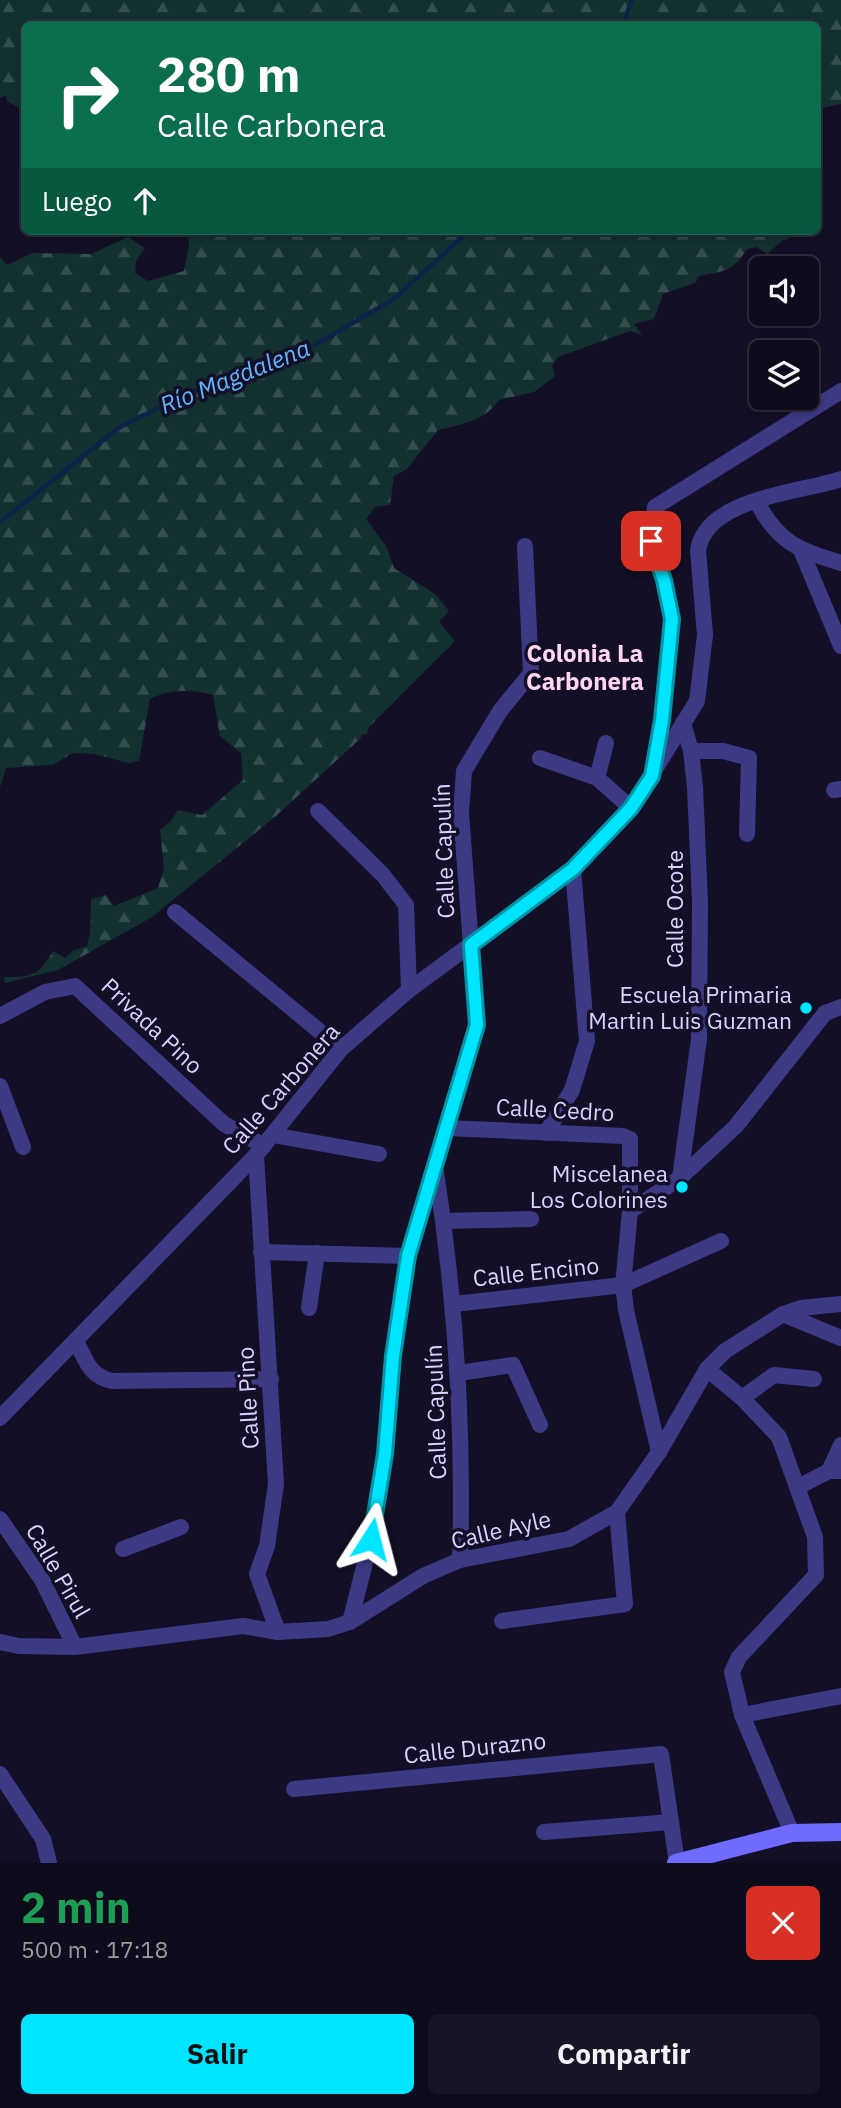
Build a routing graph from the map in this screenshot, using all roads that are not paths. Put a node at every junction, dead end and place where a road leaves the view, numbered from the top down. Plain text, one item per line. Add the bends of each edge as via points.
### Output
1 (841, 391) edge
2 (841, 479) edge
3 (757, 502) junction
4 (524, 546) dead end
5 (801, 550) junction
6 (841, 563) edge
7 (841, 646) edge
8 (683, 723) junction
9 (606, 743) dead end
10 (691, 751) junction
11 (540, 758) dead end
12 (652, 776) junction
13 (597, 778) junction
14 (631, 808) junction
15 (318, 811) dead end
16 (747, 834) dead end
17 (573, 869) junction
18 (175, 912) dead end
19 (471, 945) junction
20 (409, 990) junction
21 (841, 1007) edge
22 (0, 1017) edge
23 (341, 1049) junction
24 (0, 1086) edge
25 (447, 1128) junction
26 (546, 1133) junction
27 (264, 1146) junction
28 (23, 1147) dead end
29 (379, 1154) dead end
30 (435, 1167) junction
31 (680, 1178) junction
32 (630, 1210) junction
33 (531, 1219) dead end
34 (443, 1221) junction
35 (721, 1241) dead end
36 (261, 1252) junction
37 (317, 1253) junction
38 (408, 1256) junction
39 (623, 1285) junction
40 (454, 1304) junction
41 (841, 1304) edge
42 (309, 1308) dead end
43 (783, 1314) junction
44 (841, 1338) edge
45 (76, 1341) junction
46 (707, 1369) junction
47 (459, 1373) junction
48 (271, 1379) junction
49 (814, 1379) dead end
50 (742, 1398) junction
51 (0, 1418) edge
52 (540, 1425) dead end
53 (841, 1445) edge
54 (659, 1452) junction
55 (835, 1471) edge
56 (798, 1487) junction
57 (617, 1512) junction
58 (0, 1519) edge
59 (181, 1527) dead end
60 (123, 1549) dead end
61 (460, 1560) junction
62 (502, 1621) dead end
63 (350, 1622) junction
64 (278, 1632) junction
65 (0, 1642) edge
66 (75, 1647) junction
67 (841, 1696) edge
68 (742, 1715) junction
69 (0, 1774) edge
70 (294, 1789) dead end
71 (671, 1822) junction
72 (544, 1832) dead end
73 (841, 1832) edge
74 (792, 1833) junction
75 (49, 1863) edge
76 (677, 1863) edge

1 - 12 street via 655,508 651,541 672,619
2 - 3 street, Calle Carbonera
3 - 5 street via 778,535
3 - 8 street, Calle Carbonera via 721,514 699,538 703,670 697,701
4 - 19 street, Calle Capulín via 531,673 500,711 464,771 461,813
5 - 6 street
5 - 7 street
8 - 10 street, Calle Ocote
8 - 12 street, Calle Carbonera
9 - 13 street
10 - 16 street via 723,751 749,758
10 - 31 street, Calle Ocote via 700,902 699,1039
11 - 13 street
12 - 14 street, Calle Carbonera
13 - 14 street
14 - 17 street, Calle Carbonera
15 - 20 street via 383,875 406,905
17 - 19 street, Calle Carbonera
17 - 26 street via 587,1041 572,1090
18 - 23 street
19 - 20 street, Calle Carbonera
19 - 25 street, Calle Capulín via 477,1025
20 - 23 street, Calle Carbonera
21 - 31 street via 825,1013 736,1126
22 - 27 street, Privada Pino via 45,992 75,986 224,1124
23 - 27 street, Calle Carbonera
24 - 28 street
25 - 26 street, Calle Cedro
25 - 30 street, Calle Capulín
26 - 32 street, Calle Cedro via 630,1139
27 - 29 street
27 - 36 street, Calle Pino
27 - 45 street, Calle Carbonera
30 - 34 street, Calle Capulín
30 - 38 street, Calle Capulín
31 - 32 street
32 - 39 street
33 - 34 street
34 - 40 street, Calle Capulín
35 - 39 street, Calle Encino
36 - 37 street
36 - 48 street, Calle Pino
37 - 38 street
37 - 42 street
38 - 63 street, Calle Capulín via 385,1454 371,1539
39 - 40 street, Calle Encino
39 - 54 street
40 - 47 street, Calle Capulín
41 - 43 street, Calle Ayle
43 - 44 street
43 - 46 street, Calle Ayle via 725,1351
45 - 48 street via 91,1372 112,1381
45 - 51 street, Calle Carbonera
46 - 50 street
46 - 54 street, Calle Ayle
47 - 52 street via 513,1365
47 - 61 street, Calle Capulín
48 - 64 street, Calle Pino via 276,1484 267,1546 257,1574
49 - 50 street via 774,1375
50 - 56 street via 779,1437
53 - 55 street
54 - 57 street, Calle Ayle
55 - 56 street
56 - 68 street via 815,1537 816,1576 738,1657 732,1672
57 - 61 street, Calle Ayle via 569,1539
57 - 62 street via 625,1604
58 - 66 street, Calle Pirul via 42,1580
59 - 60 street
61 - 63 street, Calle Ayle via 423,1576
63 - 64 street, Calle Ayle via 328,1629
64 - 66 street, Calle Ayle via 243,1626
65 - 66 street, Calle Ayle
67 - 68 street
68 - 74 street
69 - 75 street via 43,1839
70 - 71 street, Calle Durazno via 661,1754
71 - 72 street
71 - 76 street
73 - 74 main road
74 - 76 main road

